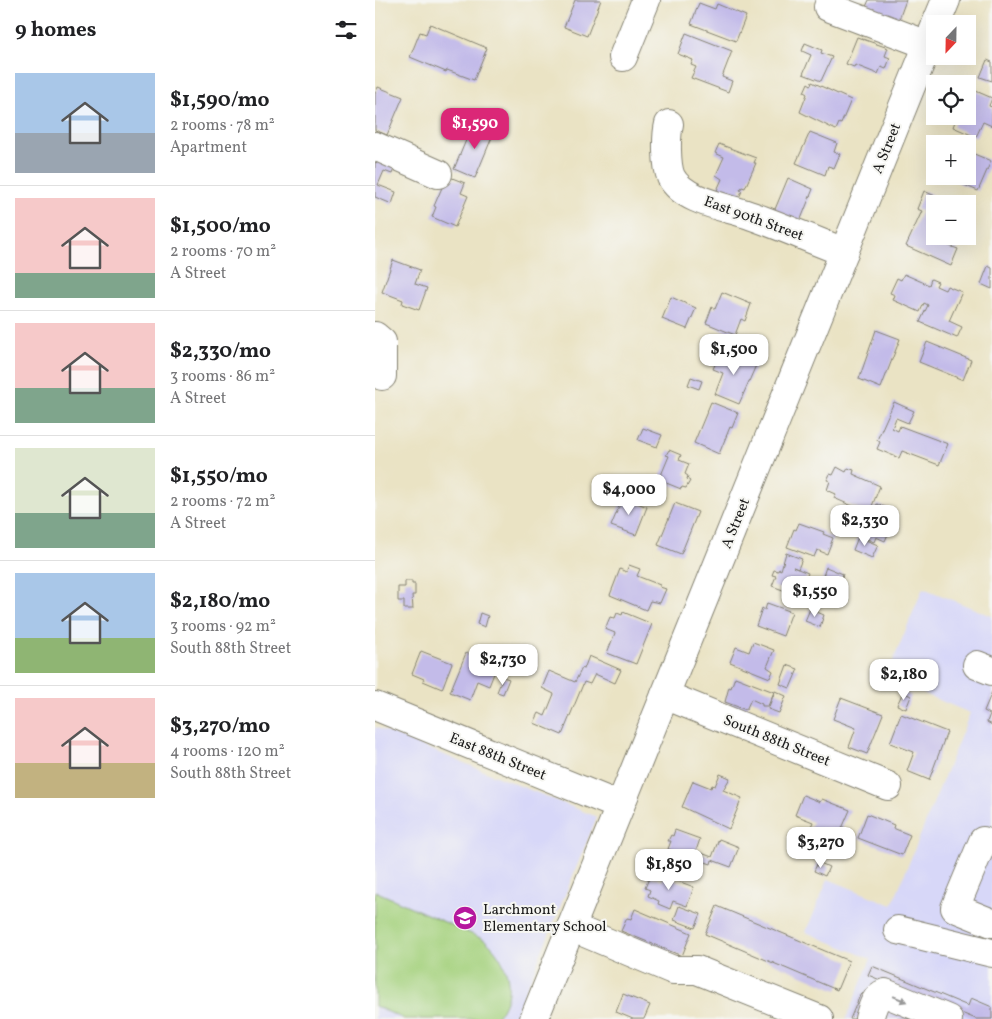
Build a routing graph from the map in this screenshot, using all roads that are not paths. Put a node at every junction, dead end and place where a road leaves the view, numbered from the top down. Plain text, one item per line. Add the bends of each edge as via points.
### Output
1 (646, 0) edge
2 (946, 0) edge
3 (828, 6) dead end
4 (940, 15) edge
5 (926, 30) edge
6 (926, 49) edge
7 (623, 57) dead end
8 (669, 124) dead end
9 (375, 146) edge
10 (438, 174) dead end
11 (844, 252) junction
12 (375, 336) edge
13 (383, 376) dead end
14 (665, 694) junction
15 (375, 706) edge
16 (888, 786) dead end
17 (620, 806) junction
18 (983, 841) dead end
19 (992, 924) edge
20 (571, 927) junction
21 (898, 930) dead end
22 (992, 953) edge
23 (534, 1019) edge
24 (819, 1019) edge
25 (869, 1019) edge
26 (948, 1019) edge

1 - 7 street
2 - 4 street, A Street
3 - 5 street
6 - 11 street, A Street
8 - 11 street, East 90th Street via 666,137 671,176 680,187 719,207 749,215
9 - 10 street
11 - 14 street, A Street
12 - 13 street via 382,342
14 - 16 street, South 88th Street
14 - 17 street, A Street
15 - 17 street, East 88th Street
17 - 20 street, A Street
18 - 19 street via 955,908
20 - 23 street, A Street
20 - 24 street via 673,970 697,970
21 - 22 street
25 -> 26 street via 876,1000 885,993

